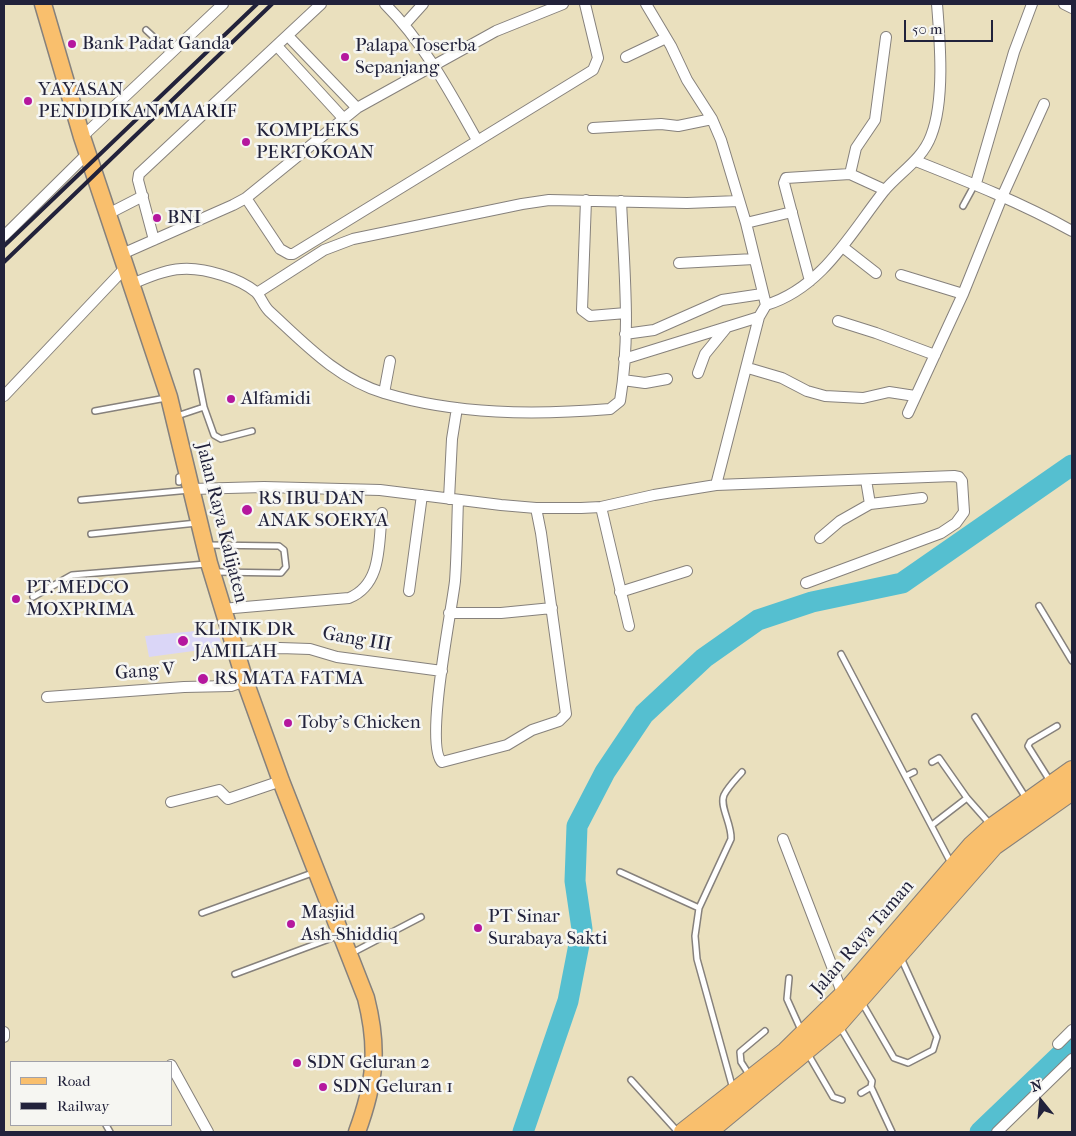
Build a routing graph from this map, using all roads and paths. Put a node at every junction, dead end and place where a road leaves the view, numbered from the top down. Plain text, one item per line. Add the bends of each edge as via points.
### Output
1 (43, 4) edge
2 (222, 4) edge
3 (321, 4) edge
4 (385, 4) edge
5 (423, 4) edge
6 (563, 4) edge
7 (585, 4) edge
8 (646, 4) edge
9 (937, 4) edge
10 (1032, 4) edge
11 (1064, 4) edge
12 (1072, 8) edge
13 (405, 24) junction
14 (146, 30) dead end
15 (288, 36) junction
16 (886, 37) dead end
17 (666, 38) junction
18 (277, 46) junction
19 (171, 53) junction
20 (626, 57) dead end
21 (434, 64) junction
22 (1044, 104) dead end
23 (357, 108) junction
24 (344, 118) junction
25 (712, 119) junction
26 (593, 128) dead end
27 (82, 137) junction
28 (477, 140) junction
29 (87, 154) junction
30 (916, 161) junction
31 (850, 174) junction
32 (971, 182) junction
33 (885, 190) junction
34 (143, 196) junction
35 (1002, 197) junction
36 (246, 198) junction
37 (586, 200) junction
38 (622, 201) junction
39 (739, 201) junction
40 (963, 206) dead end
41 (792, 212) junction
42 (108, 214) junction
43 (746, 223) junction
44 (1072, 231) edge
45 (4, 236) edge
46 (154, 240) junction
47 (844, 248) junction
48 (754, 259) junction
49 (124, 260) junction
50 (679, 263) dead end
51 (876, 273) dead end
52 (901, 275) dead end
53 (810, 281) junction
54 (132, 284) junction
55 (257, 294) junction
56 (762, 294) junction
57 (963, 294) junction
58 (766, 305) junction
59 (626, 313) junction
60 (759, 321) junction
61 (838, 321) dead end
62 (727, 328) junction
63 (625, 334) junction
64 (935, 355) junction
65 (624, 359) junction
66 (390, 361) dead end
67 (748, 368) junction
68 (197, 372) dead end
69 (698, 373) dead end
70 (667, 379) dead end
71 (624, 380) junction
72 (384, 393) junction
73 (4, 396) edge
74 (915, 396) junction
75 (169, 397) junction
76 (204, 407) junction
77 (457, 409) junction
78 (95, 411) dead end
79 (908, 413) dead end
80 (174, 417) junction
81 (252, 431) dead end
82 (866, 480) junction
83 (186, 482) junction
84 (716, 485) junction
85 (422, 496) junction
86 (922, 498) dead end
87 (454, 499) junction
88 (81, 500) dead end
89 (870, 504) junction
90 (601, 507) junction
91 (536, 508) junction
92 (382, 512) dead end
93 (198, 523) junction
94 (91, 534) dead end
95 (820, 538) dead end
96 (204, 545) junction
97 (210, 568) junction
98 (687, 571) dead end
99 (806, 584) dead end
100 (409, 591) dead end
101 (620, 592) junction
102 (33, 597) dead end
103 (1039, 606) dead end
104 (552, 608) junction
105 (222, 609) junction
106 (449, 613) junction
107 (630, 626) dead end
108 (237, 653) junction
109 (842, 654) dead end
110 (1072, 661) edge
111 (442, 671) junction
112 (246, 681) junction
113 (47, 697) dead end
114 (975, 717) dead end
115 (1056, 726) dead end
116 (932, 762) dead end
117 (1072, 770) edge
118 (742, 772) dead end
119 (914, 772) dead end
120 (906, 776) junction
121 (281, 781) junction
122 (1051, 784) junction
123 (1072, 790) edge
124 (967, 798) junction
125 (1028, 801) junction
126 (171, 802) dead end
127 (932, 825) junction
128 (992, 827) junction
129 (783, 839) dead end
130 (952, 866) junction
131 (316, 872) junction
132 (620, 872) dead end
133 (699, 908) junction
134 (202, 913) dead end
135 (421, 917) dead end
136 (340, 934) junction
137 (899, 953) junction
138 (350, 955) junction
139 (235, 974) dead end
140 (789, 978) dead end
141 (844, 995) junction
142 (861, 1000) junction
143 (838, 1024) junction
144 (1072, 1030) edge
145 (765, 1031) dead end
146 (4, 1032) edge
147 (804, 1034) junction
148 (4, 1037) edge
149 (1058, 1044) dead end
150 (807, 1052) junction
151 (1072, 1059) edge
152 (172, 1067) edge
153 (752, 1079) junction
154 (631, 1080) dead end
155 (871, 1087) junction
156 (734, 1092) junction
157 (861, 1093) dead end
158 (842, 1100) dead end
159 (208, 1132) edge
160 (357, 1132) edge
161 (678, 1132) edge
162 (683, 1132) edge
163 (708, 1132) edge
164 (892, 1132) edge
165 (997, 1132) edge

1 - 27 main road, Jalan Raya Kalijaten
2 - 19 street
3 - 15 street
4 - 13 street
5 - 13 street
6 - 21 street via 496,31
7 - 28 street via 598,58 596,66
8 - 17 street
9 - 30 street via 941,46 936,110 931,136
10 - 32 street
11 - 12 street
13 - 21 street
14 - 19 lane
15 - 18 street
15 - 23 street
16 - 31 street via 875,120 856,148
17 - 20 street
17 - 25 street
18 - 24 street
18 - 34 street via 139,174
19 - 27 street
21 - 23 street
21 - 28 street
22 - 35 street
23 - 24 street
24 - 36 street
25 - 26 street via 678,126
25 - 39 street
27 - 29 main road, Jalan Raya Kalijaten
28 - 36 street via 293,254 280,249
29 - 42 main road, Jalan Raya Kalijaten
29 - 45 street
30 - 32 street
30 - 33 street
31 - 33 street
31 - 41 street via 788,176 784,183
32 - 35 street
32 - 40 lane
33 - 47 street
34 - 42 street
34 - 46 street
35 - 44 street via 1035,210
35 - 57 street
36 - 46 street
37 - 38 street
37 - 55 street via 540,201 370,234 324,250
37 - 59 street via 582,310 590,316
38 - 39 street
38 - 59 street
39 - 43 street
41 - 43 street
41 - 53 street
42 - 49 main road, Jalan Raya Kalijaten
43 - 48 street
46 - 49 street
47 - 51 street
47 - 53 street
48 - 50 street
48 - 56 street
49 - 54 main road, Jalan Raya Kalijaten
49 - 73 street
52 - 57 street
53 - 58 street via 782,300
54 - 55 street via 166,270 191,267 238,280
54 - 75 main road, Jalan Raya Kalijaten
55 - 72 street via 266,308 335,370
56 - 58 street
56 - 63 street via 722,300 654,330
57 - 64 street
58 - 60 street
59 - 63 street
60 - 62 street
60 - 67 street
61 - 64 street
62 - 65 street
62 - 69 street via 705,354
63 - 65 street
64 - 74 street
65 - 71 street
66 - 72 street
67 - 74 street via 825,396 863,398 889,392
67 - 84 street
68 - 76 lane
70 - 71 street via 645,383
71 - 77 street via 620,401 610,409 503,413
72 - 77 street
74 - 79 street
75 - 78 lane
75 - 80 main road, Jalan Raya Kalijaten
76 - 80 lane
76 - 81 lane via 214,435 220,439
77 - 87 street
80 - 83 main road, Jalan Raya Kalijaten
82 - 84 street
82 - 89 street
82 - 99 street via 959,477 964,512 956,523 926,540
83 - 85 street via 380,490
83 - 88 lane
83 - 93 main road, Jalan Raya Kalijaten
84 - 90 street via 654,494
85 - 87 street
85 - 100 street
86 - 89 street
87 - 91 street
87 - 106 street via 454,583
89 - 95 street via 840,521
90 - 91 street
90 - 101 street
91 - 104 street
92 - 105 street via 375,572 359,594 350,598
93 - 94 lane
93 - 96 main road, Jalan Raya Kalijaten
96 - 97 main road, Jalan Raya Kalijaten
96 - 97 lane via 280,546 284,550 286,567 281,573
97 - 102 lane via 72,575
97 - 105 main road, Jalan Raya Kalijaten
98 - 101 street
101 - 107 street
103 - 110 lane
104 - 106 street via 501,613
104 - 111 street via 567,709 559,721 532,730 506,745 442,762 434,735
105 - 108 main road, Jalan Raya Kalijaten
106 - 111 street
108 - 111 street, Gang III via 280,648 310,649 337,657
108 - 112 main road, Jalan Raya Kalijaten
109 - 120 lane
112 - 113 street, Gang V via 231,686
112 - 121 main road, Jalan Raya Kalijaten
114 - 125 lane
115 - 122 lane via 1028,746
116 - 124 lane via 939,758
117 - 122 highway, Jalan Raya Taman
118 - 133 lane via 723,799 731,839
119 - 120 lane
120 - 127 lane
121 - 126 street via 228,799 219,790
121 - 131 main road, Jalan Raya Kalijaten
122 - 125 highway, Jalan Raya Taman
123 - 137 highway, Jalan Raya Taman via 994,846
124 - 127 lane
124 - 128 lane
125 - 128 highway, Jalan Raya Taman
127 - 130 lane
128 - 130 highway, Jalan Raya Taman
129 - 141 street
130 - 141 highway, Jalan Raya Taman
131 - 134 lane
131 - 136 main road, Jalan Raya Kalijaten
132 - 133 lane
133 - 156 lane via 695,936 697,959
135 - 138 lane
136 - 138 main road, Jalan Raya Kalijaten
136 - 139 lane
137 - 142 highway, Jalan Raya Taman
137 - 142 lane via 937,1037 933,1050 908,1062 894,1058
138 - 160 main road, Jalan Raya Kalijaten via 366,998 373,1029 375,1065
140 - 147 lane via 787,999
141 - 147 highway, Jalan Raya Taman
142 - 143 highway, Jalan Raya Taman
143 - 150 highway, Jalan Raya Taman
143 - 155 lane via 868,1073
144 - 149 street
145 - 153 lane via 742,1049 739,1056
146 - 148 street
147 - 153 highway, Jalan Raya Taman
150 - 158 lane via 832,1097
150 - 163 highway, Jalan Raya Taman
151 - 165 street
152 - 159 street
153 - 156 highway, Jalan Raya Taman
154 - 161 lane
155 - 157 lane
155 - 164 lane
156 - 162 highway, Jalan Raya Taman

